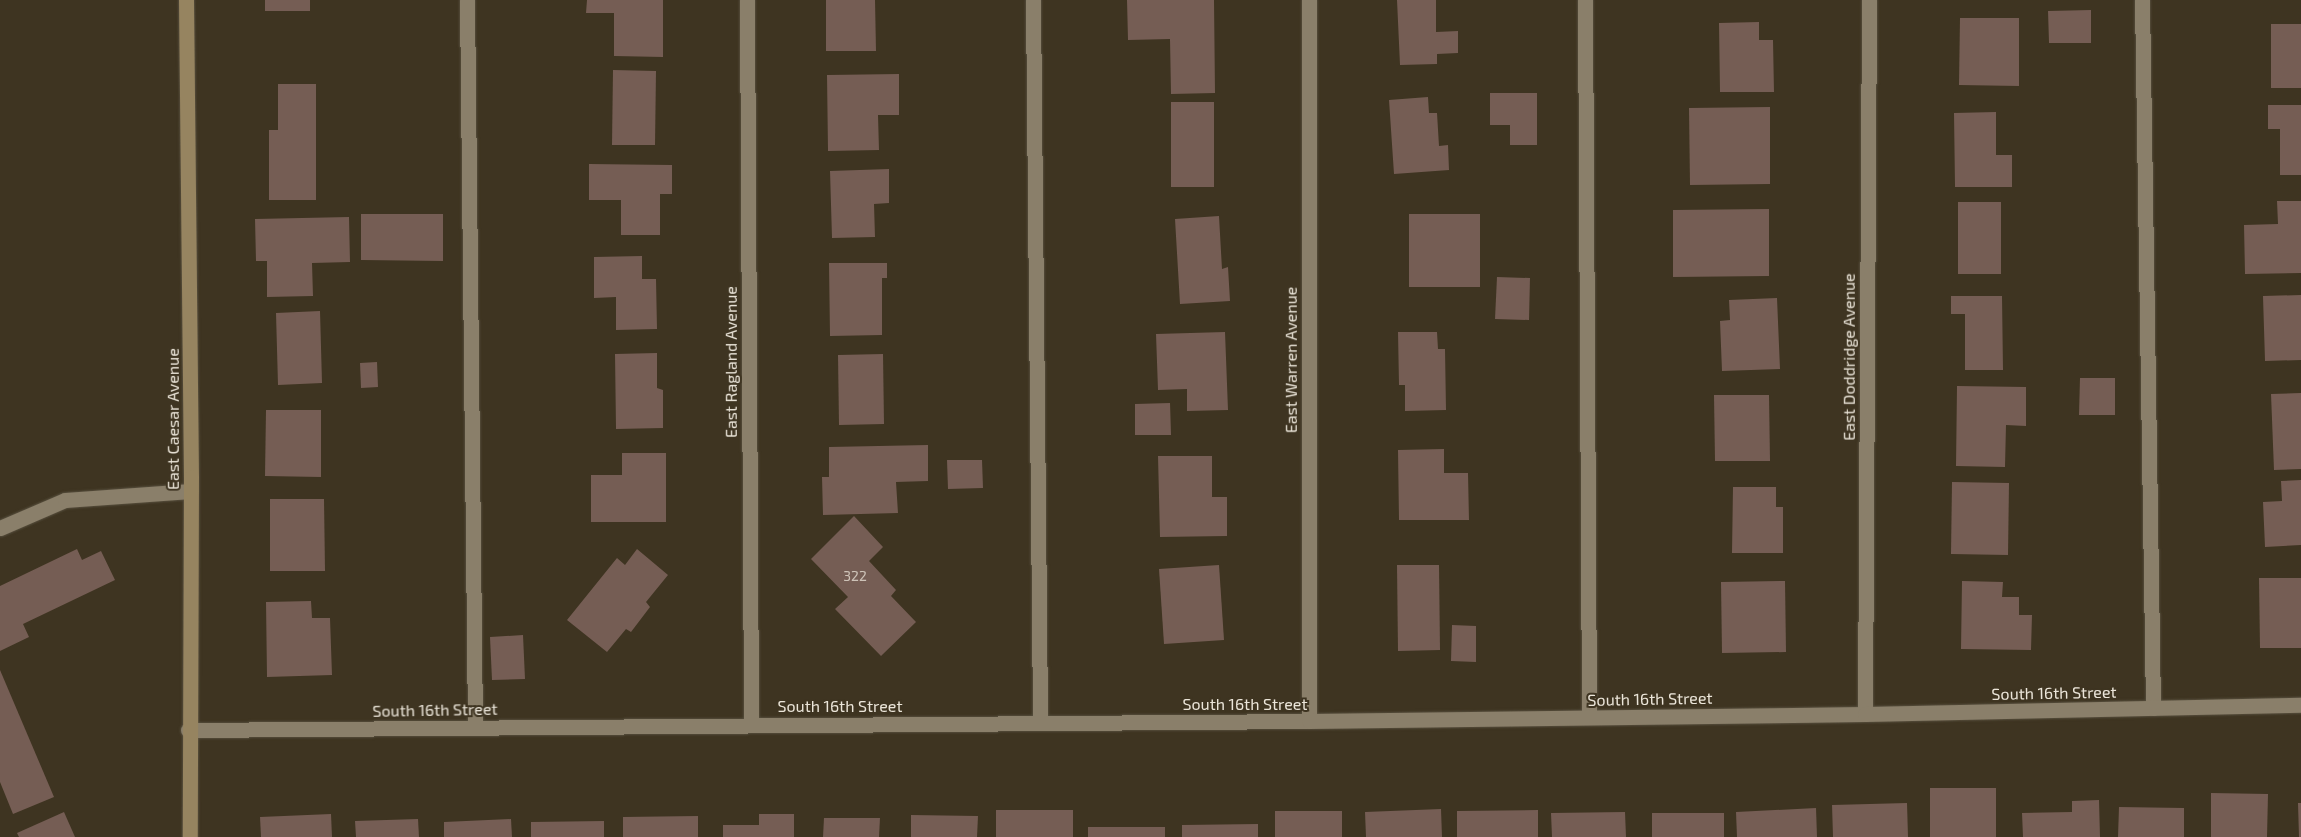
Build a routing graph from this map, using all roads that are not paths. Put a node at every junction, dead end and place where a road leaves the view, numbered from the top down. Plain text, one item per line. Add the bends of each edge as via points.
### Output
1 (186, 0) edge
2 (467, 0) edge
3 (747, 0) edge
4 (1033, 0) edge
5 (1309, 0) edge
6 (1585, 0) edge
7 (1869, 0) edge
8 (2142, 0) edge
9 (191, 491) junction
10 (0, 528) edge
11 (2301, 705) edge
12 (2153, 708) junction
13 (1865, 714) junction
14 (1589, 717) junction
15 (1309, 721) junction
16 (1040, 722) junction
17 (751, 724) junction
18 (475, 727) junction
19 (188, 730) junction
20 (190, 837) edge

1 - 9 street, East Caesar Avenue
2 - 18 street
3 - 17 street, East Ragland Avenue
4 - 16 street
5 - 15 street, East Warren Avenue
6 - 14 street
7 - 13 street, East Doddridge Avenue
8 - 12 street
9 - 10 street via 65,500
9 - 19 street, East Caesar Avenue
11 - 12 street, South 16th Street
12 - 13 street, South 16th Street
13 - 14 street, South 16th Street
14 - 15 street, South 16th Street
15 - 16 street, South 16th Street
16 - 17 street, South 16th Street
17 - 18 street, South 16th Street
18 - 19 street, South 16th Street
19 - 20 street, East Caesar Avenue

